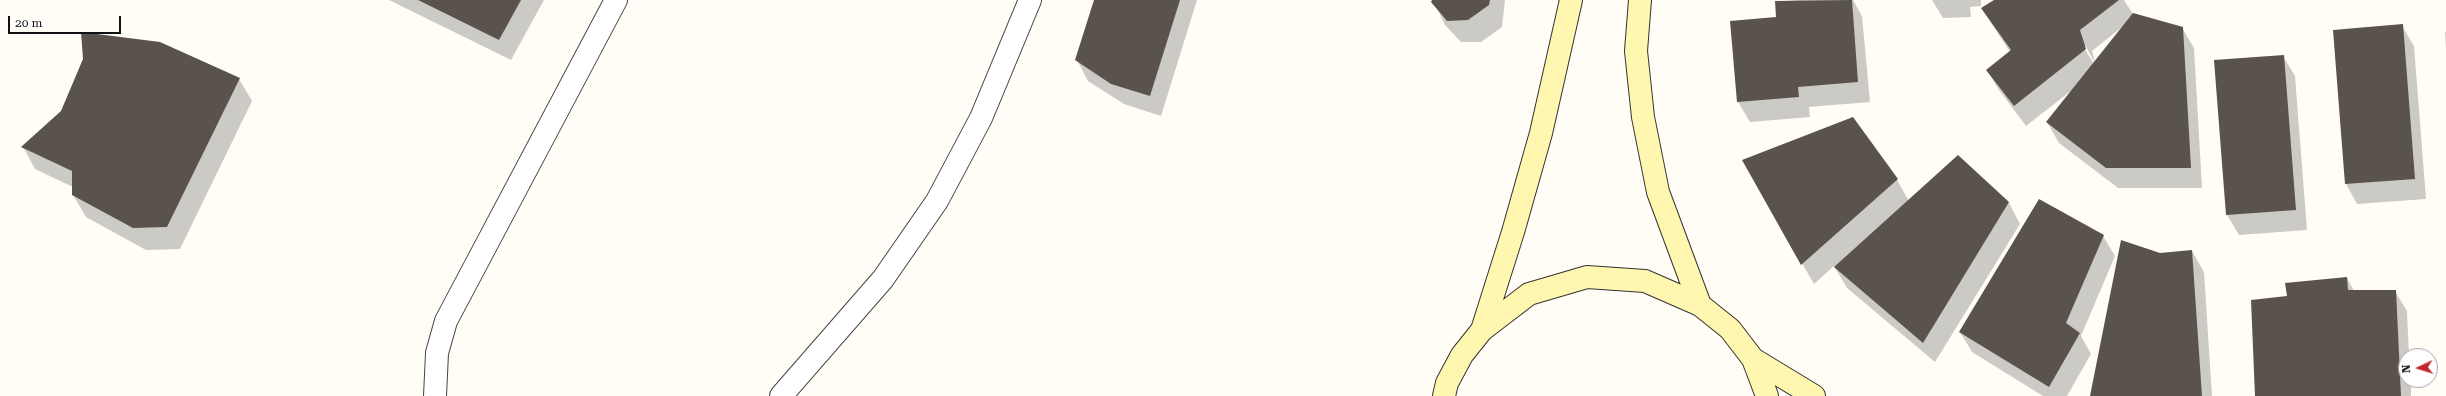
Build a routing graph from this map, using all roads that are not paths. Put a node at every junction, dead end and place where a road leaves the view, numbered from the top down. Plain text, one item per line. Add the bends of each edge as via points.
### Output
1 (616, 0) edge
2 (1030, 0) edge
3 (1571, 0) edge
4 (1640, 0) edge
5 (1700, 305) junction
6 (1482, 330) junction
7 (1753, 359) junction
8 (1444, 392) edge
9 (435, 396) edge
10 (781, 396) edge
11 (1767, 396) edge
12 (1814, 396) edge

1 - 9 street via 446,321 437,353
2 - 10 street via 981,118 936,201 883,279
3 - 6 street via 1541,133
4 - 5 street via 1636,51 1643,117 1658,192
5 - 6 street via 1646,281 1587,277 1529,294
5 - 7 street via 1730,329
6 - 8 street via 1462,355
7 - 11 street
7 - 12 street

